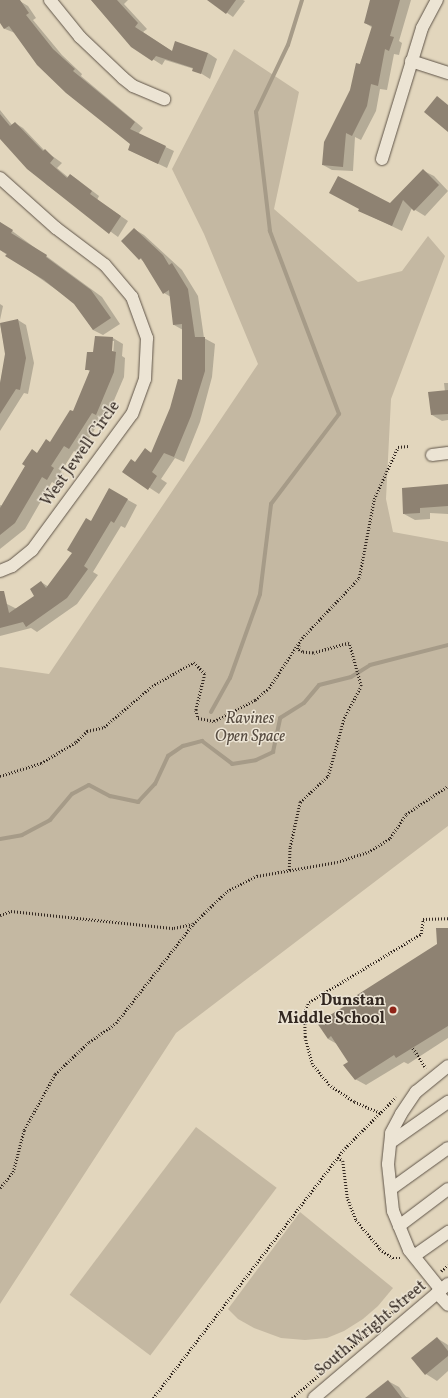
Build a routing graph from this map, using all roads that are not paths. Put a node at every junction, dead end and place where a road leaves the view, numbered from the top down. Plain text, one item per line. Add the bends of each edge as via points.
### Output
1 (50, 0) edge
2 (437, 0) edge
3 (411, 61) junction
4 (448, 73) edge
5 (164, 98) dead end
6 (382, 159) dead end
7 (0, 178) edge
8 (448, 453) edge
9 (432, 455) dead end
10 (0, 571) edge
11 (448, 1066) edge
12 (448, 1102) edge
13 (391, 1142) junction
14 (448, 1148) edge
15 (391, 1189) junction
16 (448, 1189) edge
17 (399, 1226) junction
18 (448, 1232) edge
19 (408, 1257) junction
20 (442, 1289) edge
21 (448, 1305) edge
22 (320, 1396) edge

1 - 5 street via 80,38 122,78 133,86
2 - 3 street via 422,28
3 - 4 street
3 - 6 street
7 - 10 street, West Jewell Circle via 56,228 105,265 132,297 147,338 145,378 132,414 32,550 12,566
8 - 9 street
11 - 13 street via 416,1092 391,1133
12 - 13 street
13 - 15 street via 388,1164
14 - 15 street
15 - 17 street via 393,1211
16 - 17 street
17 - 19 street
18 - 19 street
19 - 20 street
20 - 21 street
20 - 22 street, South Wright Street

